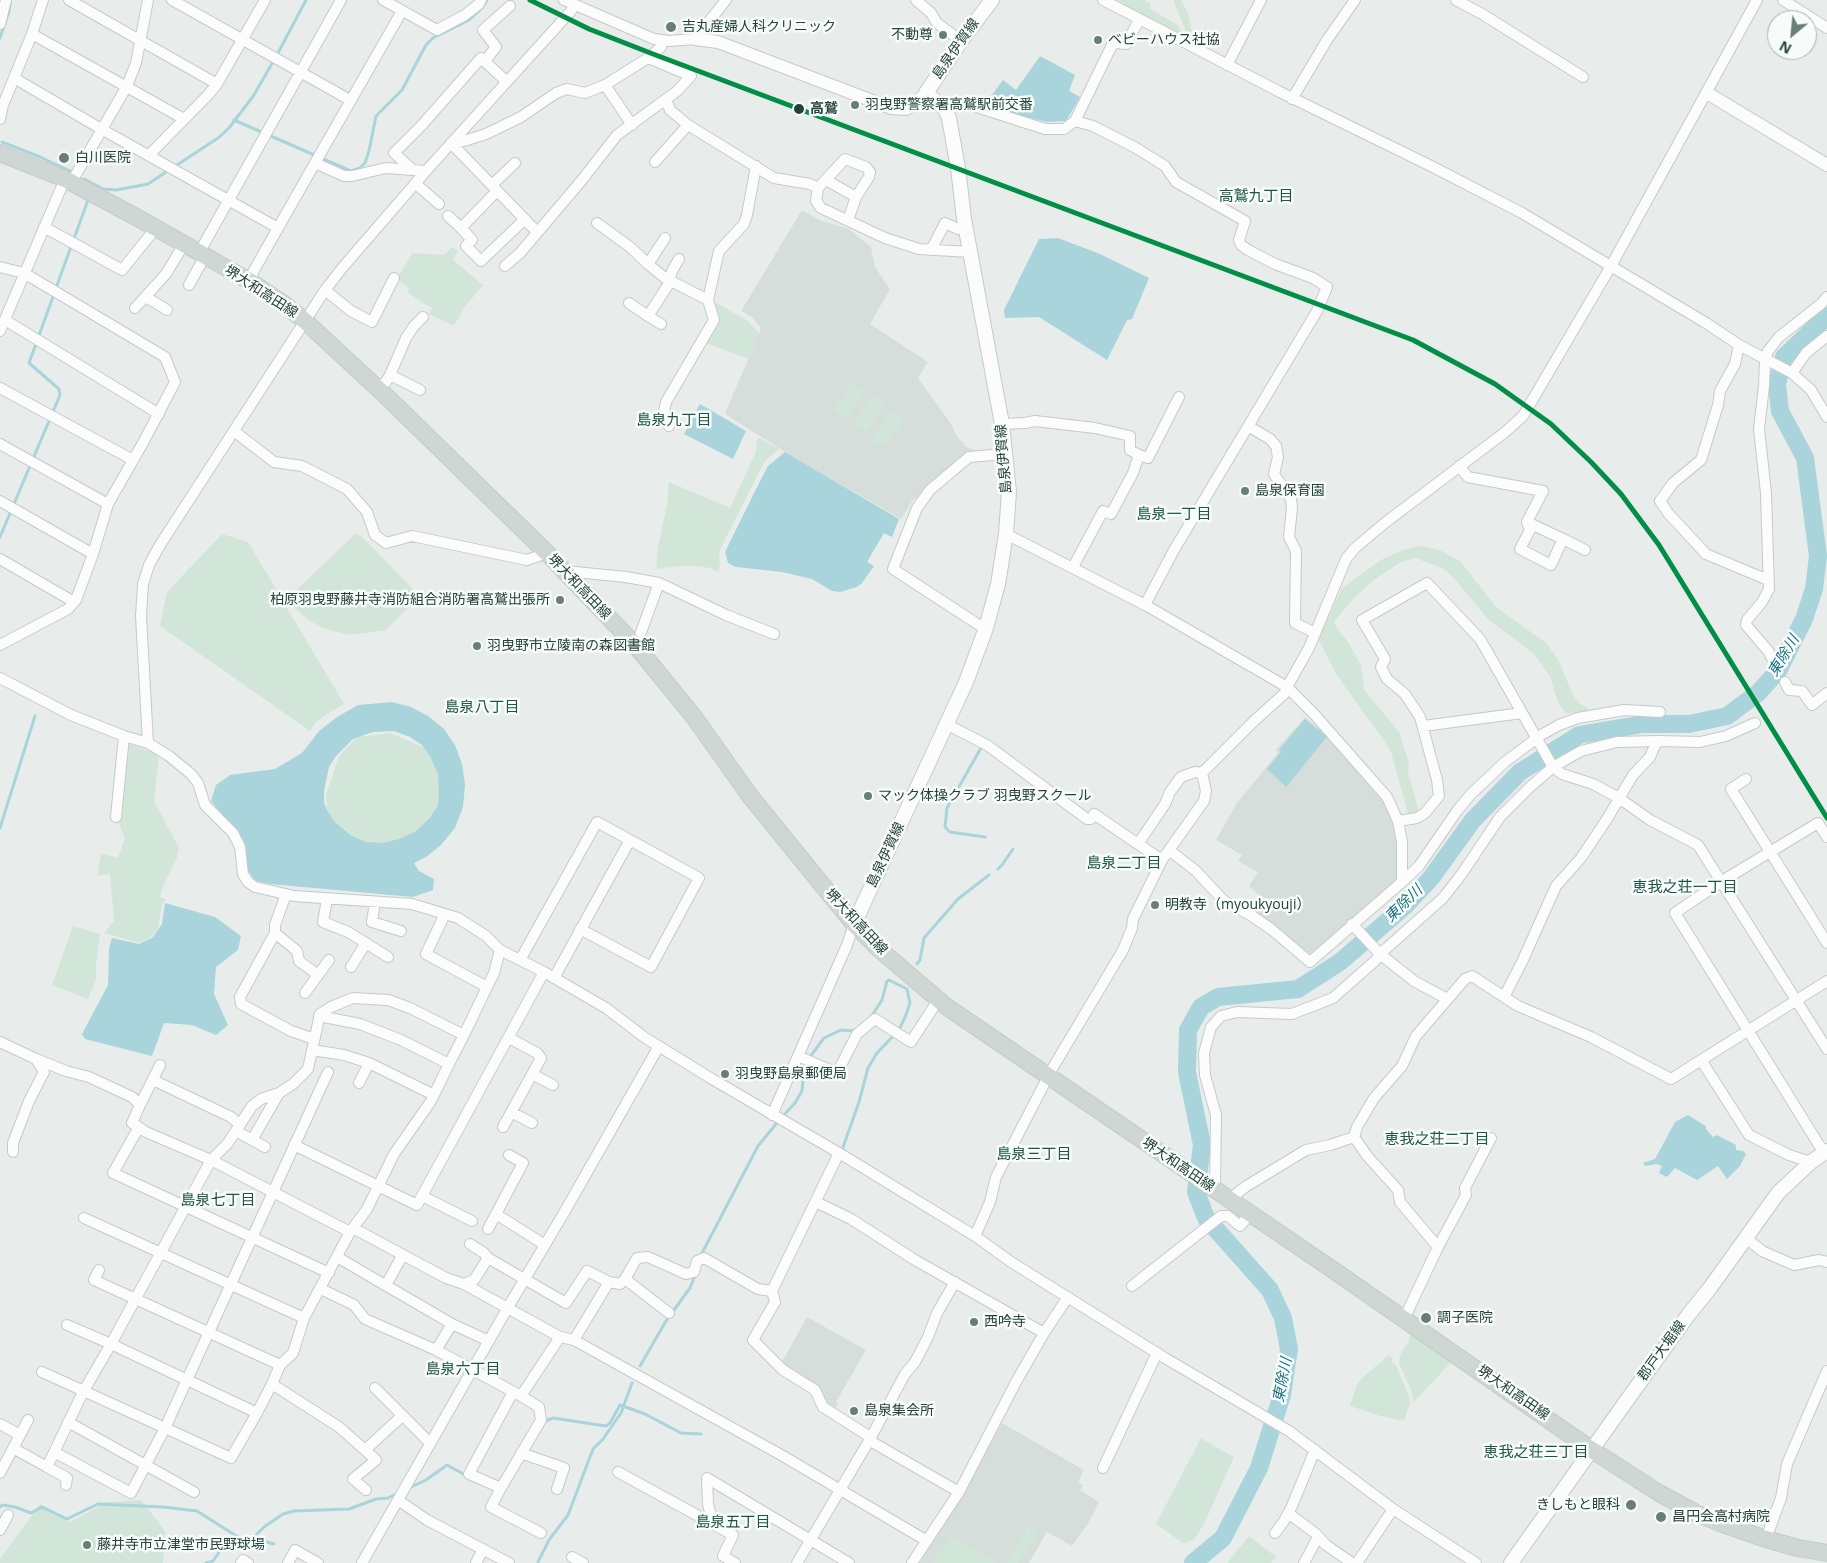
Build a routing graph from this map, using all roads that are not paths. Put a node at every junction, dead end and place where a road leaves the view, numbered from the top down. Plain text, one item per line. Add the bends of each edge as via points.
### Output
1 (6, 0) edge
2 (43, 0) edge
3 (69, 0) edge
4 (148, 0) edge
5 (172, 0) edge
6 (265, 0) edge
7 (341, 0) edge
8 (383, 0) edge
9 (481, 0) edge
10 (726, 0) edge
11 (916, 0) edge
12 (992, 0) edge
13 (1103, 0) edge
14 (1262, 0) edge
15 (1355, 0) edge
16 (1456, 0) edge
17 (1757, 0) edge
18 (1782, 0) edge
19 (569, 2) edge
20 (510, 6) dead end
21 (402, 10) junction
22 (1138, 20) junction
23 (0, 24) edge
24 (1827, 28) edge
25 (32, 34) junction
26 (695, 39) junction
27 (142, 40) junction
28 (243, 40) junction
29 (662, 41) junction
30 (961, 41) junction
31 (648, 58) junction
32 (485, 61) junction
33 (1227, 65) junction
34 (300, 72) junction
35 (1583, 77) dead end
36 (14, 78) junction
37 (506, 81) junction
38 (217, 84) junction
39 (605, 85) junction
40 (127, 86) junction
41 (926, 93) junction
42 (1707, 94) junction
43 (666, 99) junction
44 (1292, 99) junction
45 (350, 100) junction
46 (945, 109) junction
47 (0, 119) edge
48 (184, 119) junction
49 (1076, 121) junction
50 (632, 124) junction
51 (688, 125) junction
52 (103, 130) junction
53 (451, 143) junction
54 (0, 152) edge
55 (149, 156) junction
56 (318, 159) junction
57 (655, 162) dead end
58 (515, 163) dead end
59 (1827, 165) edge
60 (756, 166) junction
61 (413, 170) junction
62 (426, 171) junction
63 (68, 181) junction
64 (416, 184) junction
65 (822, 184) junction
66 (495, 188) junction
67 (856, 197) junction
68 (228, 200) junction
69 (439, 204) dead end
70 (448, 216) dead end
71 (525, 219) junction
72 (848, 220) junction
73 (597, 223) dead end
74 (44, 227) junction
75 (156, 228) junction
76 (278, 228) junction
77 (461, 228) junction
78 (966, 228) junction
79 (537, 232) junction
80 (665, 238) dead end
81 (184, 244) junction
82 (931, 250) junction
83 (970, 252) junction
84 (202, 255) junction
85 (679, 259) dead end
86 (648, 264) junction
87 (505, 266) dead end
88 (1611, 266) junction
89 (0, 267) edge
90 (24, 273) junction
91 (394, 278) dead end
92 (670, 281) junction
93 (250, 282) junction
94 (189, 285) dead end
95 (325, 290) junction
96 (146, 297) junction
97 (1827, 297) edge
98 (708, 300) junction
99 (629, 303) dead end
100 (135, 308) dead end
101 (168, 310) dead end
102 (648, 316) junction
103 (423, 317) dead end
104 (5, 320) junction
105 (305, 321) junction
106 (661, 324) dead end
107 (0, 331) edge
108 (1827, 336) edge
109 (1739, 345) junction
110 (1765, 360) junction
111 (1792, 373) junction
112 (390, 375) junction
113 (0, 388) edge
114 (377, 388) junction
115 (420, 390) dead end
116 (1179, 397) dead end
117 (159, 414) junction
118 (1827, 418) edge
119 (1002, 424) junction
120 (669, 426) dead end
121 (1248, 426) junction
122 (234, 431) junction
123 (0, 444) edge
124 (1005, 454) junction
125 (1139, 454) junction
126 (133, 460) junction
127 (1459, 466) junction
128 (0, 501) edge
129 (108, 504) junction
130 (1527, 522) junction
131 (1006, 534) junction
132 (1564, 539) junction
133 (1585, 550) dead end
134 (93, 554) junction
135 (547, 554) junction
136 (0, 559) edge
137 (1073, 567) junction
138 (564, 571) junction
139 (1768, 580) junction
140 (659, 583) junction
141 (74, 602) junction
142 (1148, 606) junction
143 (986, 628) junction
144 (1315, 633) junction
145 (774, 634) dead end
146 (0, 645) edge
147 (636, 646) junction
148 (1771, 657) dead end
149 (0, 678) edge
150 (1785, 682) dead end
151 (1287, 687) junction
152 (1827, 693) edge
153 (1660, 712) dead end
154 (1522, 713) junction
155 (1755, 723) dead end
156 (946, 724) junction
157 (1423, 726) junction
158 (124, 736) junction
159 (1534, 740) junction
160 (1657, 741) junction
161 (148, 743) junction
162 (1553, 767) junction
163 (1202, 773) junction
164 (1746, 779) dead end
165 (1619, 798) junction
166 (116, 817) dead end
167 (1398, 821) junction
168 (1827, 837) edge
169 (630, 840) junction
170 (1138, 844) junction
171 (1169, 850) junction
172 (1770, 853) junction
173 (1162, 860) junction
174 (1722, 881) junction
175 (1402, 882) junction
176 (286, 894) junction
177 (326, 899) junction
178 (375, 902) junction
179 (445, 914) junction
180 (854, 924) junction
181 (1354, 925) junction
182 (580, 929) junction
183 (401, 931) dead end
184 (275, 933) junction
185 (366, 943) junction
186 (1827, 943) edge
187 (500, 950) junction
188 (1380, 954) junction
189 (388, 956) dead end
190 (329, 960) dead end
191 (520, 960) junction
192 (351, 967) dead end
193 (544, 972) junction
194 (318, 975) junction
195 (554, 978) junction
196 (1827, 981) edge
197 (488, 987) junction
198 (305, 993) dead end
199 (1504, 997) junction
200 (938, 1000) junction
201 (1447, 1000) junction
202 (1797, 1000) junction
203 (319, 1016) junction
204 (1748, 1030) junction
205 (464, 1035) junction
206 (509, 1038) junction
207 (0, 1042) edge
208 (313, 1044) junction
209 (659, 1046) junction
210 (1827, 1049) edge
211 (798, 1056) junction
212 (36, 1059) junction
213 (1701, 1060) junction
214 (370, 1063) junction
215 (449, 1064) junction
216 (160, 1065) dead end
217 (328, 1072) dead end
218 (532, 1074) junction
219 (1048, 1077) junction
220 (152, 1080) junction
221 (359, 1083) dead end
222 (554, 1085) dead end
223 (279, 1093) junction
224 (434, 1095) junction
225 (140, 1105) junction
226 (512, 1112) junction
227 (772, 1115) junction
228 (532, 1124) dead end
229 (139, 1127) junction
230 (504, 1127) dead end
231 (238, 1128) junction
232 (1354, 1137) junction
233 (1491, 1138) dead end
234 (252, 1140) junction
235 (294, 1145) junction
236 (265, 1147) dead end
237 (13, 1152) dead end
238 (839, 1152) junction
239 (1826, 1152) edge
240 (509, 1156) dead end
241 (211, 1160) junction
242 (1811, 1162) junction
243 (379, 1185) junction
244 (1212, 1188) junction
245 (273, 1192) junction
246 (422, 1196) junction
247 (1229, 1200) junction
248 (816, 1202) junction
249 (186, 1207) junction
250 (496, 1214) junction
251 (1250, 1214) junction
252 (84, 1218) dead end
253 (472, 1221) dead end
254 (488, 1229) dead end
255 (351, 1230) junction
256 (975, 1236) junction
257 (253, 1237) junction
258 (1746, 1238) junction
259 (470, 1244) dead end
260 (545, 1245) junction
261 (1438, 1247) junction
262 (160, 1254) junction
263 (402, 1256) junction
264 (337, 1257) junction
265 (488, 1258) junction
266 (1827, 1262) edge
267 (99, 1270) dead end
268 (329, 1273) junction
269 (525, 1278) junction
270 (625, 1280) junction
271 (609, 1282) junction
272 (955, 1282) junction
273 (464, 1284) junction
274 (386, 1285) junction
275 (231, 1286) junction
276 (1132, 1286) dead end
277 (321, 1289) junction
278 (772, 1291) junction
279 (1068, 1297) junction
280 (136, 1299) junction
281 (507, 1309) junction
282 (669, 1313) dead end
283 (304, 1318) junction
284 (1404, 1319) junction
285 (66, 1324) dead end
286 (452, 1324) junction
287 (209, 1333) junction
288 (1044, 1333) junction
289 (560, 1338) junction
290 (574, 1340) junction
291 (489, 1341) junction
292 (110, 1344) junction
293 (436, 1350) junction
294 (1157, 1354) junction
295 (280, 1365) junction
296 (473, 1370) junction
297 (1827, 1371) edge
298 (42, 1372) dead end
299 (186, 1379) junction
300 (272, 1384) junction
301 (375, 1388) dead end
302 (83, 1392) junction
303 (517, 1394) junction
304 (257, 1413) junction
305 (402, 1416) junction
306 (28, 1420) dead end
307 (68, 1422) junction
308 (0, 1424) edge
309 (165, 1428) junction
310 (20, 1435) junction
311 (870, 1439) junction
312 (430, 1443) junction
313 (13, 1448) junction
314 (365, 1450) junction
315 (1315, 1450) junction
316 (1592, 1450) junction
317 (54, 1452) junction
318 (522, 1453) junction
319 (146, 1465) junction
320 (47, 1467) junction
321 (1103, 1468) dead end
322 (618, 1472) dead end
323 (0, 1473) edge
324 (66, 1485) dead end
325 (501, 1488) junction
326 (557, 1489) dead end
327 (840, 1489) junction
328 (366, 1490) dead end
329 (194, 1492) dead end
330 (959, 1492) junction
331 (398, 1500) junction
332 (1393, 1509) junction
333 (1288, 1513) junction
334 (8, 1515) dead end
335 (713, 1524) junction
336 (0, 1530) edge
337 (541, 1533) dead end
338 (1275, 1533) dead end
339 (1318, 1537) junction
340 (1766, 1539) junction
341 (810, 1540) junction
342 (927, 1541) junction
343 (483, 1549) junction
344 (1827, 1553) edge
345 (572, 1557) dead end
346 (241, 1563) edge
347 (248, 1563) edge
348 (288, 1563) edge
349 (318, 1563) edge
350 (362, 1563) edge
351 (476, 1563) edge
352 (509, 1563) edge
353 (584, 1563) edge
354 (735, 1563) edge
355 (797, 1563) edge
356 (850, 1563) edge
357 (912, 1563) edge
358 (1304, 1563) edge
359 (1352, 1563) edge
360 (1357, 1563) edge
361 (1476, 1563) edge
362 (1511, 1563) edge

1 - 23 street
2 - 25 street
3 - 27 street
4 - 27 street
5 - 28 street
6 - 28 street
7 - 34 street
8 - 21 street
9 - 21 street via 465,16 438,30
10 - 26 street
11 - 30 street via 937,23
12 - 30 main road, 島泉伊賀線
13 - 22 street
14 - 33 street
15 - 44 street
16 - 35 street
17 - 42 street
18 - 24 street
19 - 29 street
19 - 37 street via 570,11
20 - 32 street via 483,30 496,46
21 - 45 street
22 - 33 street
22 - 49 street via 1126,44 1112,45
25 - 36 street
25 - 40 street
26 - 29 street
26 - 41 street via 718,42 899,110 915,104
27 - 38 street
27 - 40 street
28 - 34 street
28 - 38 street
29 - 31 street via 661,47
30 - 41 main road, 島泉伊賀線
31 - 39 street
31 - 43 street via 690,76
32 - 37 street
32 - 61 street via 481,58 394,153
33 - 44 street
34 - 45 street
34 - 68 street
36 - 47 street
36 - 52 street
37 - 53 street
38 - 48 street
39 - 50 street
39 - 53 street via 585,93 566,89 522,117 486,134
40 - 48 street
40 - 52 street
41 - 46 main road, 島泉伊賀線
42 - 59 street
42 - 88 street
43 - 50 street
43 - 51 street via 670,110
44 - 88 street via 1522,213
45 - 56 street
46 - 49 street via 954,102 961,102 1045,129 1064,129
46 - 78 main road, 島泉伊賀線 via 954,145
48 - 55 street
49 - 121 street via 1112,134 1136,148 1165,166 1176,182 1245,221 1238,240 1248,250 1327,287 1317,311
50 - 79 street via 617,135
51 - 57 street
51 - 60 street
52 - 55 street
52 - 63 street
53 - 62 street
53 - 66 street
54 - 63 main road, 堺大和高田線
55 - 68 street
56 - 61 street via 344,176 386,168
56 - 76 street
58 - 66 street
60 - 65 street via 774,178
60 - 98 street via 744,224 719,251
61 - 62 street
62 - 64 street
63 - 74 street
63 - 75 main road, 堺大和高田線
64 - 69 street
64 - 95 street
65 - 67 street
65 - 67 street via 845,159 866,167 869,177
65 - 72 street via 816,201 821,208
66 - 71 street
66 - 77 street
67 - 72 street
68 - 76 street
68 - 84 street
70 - 77 street
71 - 77 street via 481,261 466,246 472,240
71 - 79 street
72 - 82 street via 885,238
73 - 86 street
74 - 75 street via 122,270
74 - 90 street
75 - 81 main road, 堺大和高田線
76 - 93 street
78 - 82 street via 958,229 945,223
78 - 83 main road, 島泉伊賀線
79 - 87 street
80 - 86 street
81 - 84 main road, 堺大和高田線
81 - 96 street via 166,274
82 - 83 street
83 - 119 main road, 島泉伊賀線
84 - 93 main road, 堺大和高田線
84 - 94 street
85 - 92 street
86 - 92 street
88 - 109 street
88 - 127 street via 1523,416
89 - 90 street
90 - 104 street
90 - 117 street via 164,357 175,382
91 - 95 street via 372,322 351,311
92 - 98 street
92 - 102 street
93 - 105 main road, 堺大和高田線
95 - 105 street
96 - 100 street
96 - 101 street
97 - 110 street via 1779,337
98 - 120 street via 714,320 666,402 663,417
99 - 102 street
102 - 106 street
103 - 112 street via 406,338
104 - 107 street
104 - 117 street
105 - 114 main road, 堺大和高田線
105 - 122 street
108 - 111 street via 1806,353
109 - 110 street
109 - 139 street via 1735,364 1720,391 1701,460 1672,483 1660,501 1706,554
110 - 111 street
110 - 139 street via 1759,429 1766,493
111 - 118 street via 1811,390
112 - 114 street
112 - 115 street
113 - 126 street
114 - 135 main road, 堺大和高田線
116 - 125 street via 1148,458
117 - 126 street
119 - 124 main road, 島泉伊賀線
119 - 125 street via 1035,421 1095,428 1130,436 1130,450
121 - 142 street via 1174,550 1147,600
121 - 144 street via 1276,446 1278,457 1274,474 1291,499 1292,508 1289,537 1296,551 1295,623
122 - 135 street via 274,462 302,466 347,489 367,512 375,535 386,543 412,536 527,560
122 - 161 street via 160,545 143,584 140,616
123 - 129 street
124 - 131 main road, 島泉伊賀線 via 1009,492
124 - 143 street via 969,457 930,490 916,508 893,568
125 - 137 street via 1133,473 1111,514 1103,511
126 - 129 street
127 - 130 street via 1468,477 1543,491
127 - 144 street via 1355,548 1346,559
128 - 134 street
129 - 134 street
130 - 132 street
130 - 132 street via 1530,530 1520,549 1551,565
131 - 137 street
131 - 143 main road, 島泉伊賀線 via 998,584
132 - 133 street
134 - 141 street
135 - 138 main road, 堺大和高田線
136 - 141 street
137 - 142 street
138 - 140 street
138 - 147 main road, 堺大和高田線
139 - 148 street via 1769,589 1746,625
140 - 145 street
140 - 147 street
141 - 146 street via 68,609
142 - 151 street
143 - 156 main road, 島泉伊賀線
144 - 151 street
147 - 180 main road, 堺大和高田線 via 694,717 750,796
149 - 158 street via 71,715
150 - 152 street via 1789,690 1802,691 1812,706
151 - 163 street via 1286,694
151 - 167 street via 1387,797
153 - 159 street via 1624,710 1578,718 1558,725
154 - 157 street
154 - 157 street via 1480,639 1427,583 1362,620 1385,659 1381,667 1387,679 1406,694
154 - 159 street
155 - 160 street via 1726,736 1700,742
156 - 170 street via 987,745 1087,819 1094,814
156 - 180 main road, 島泉伊賀線
157 - 167 street via 1438,796 1426,813
158 - 161 street
158 - 166 street
159 - 162 street
159 - 175 street via 1470,795 1418,866
160 - 162 street via 1617,742 1581,751
160 - 165 street via 1650,757
161 - 176 street via 169,756 198,783 205,805 233,833 240,847 243,874 248,882 255,887
162 - 165 street via 1562,774 1593,784
162 - 188 street via 1500,817 1443,898
163 - 170 street via 1181,777
163 - 171 street via 1206,791 1204,801
164 - 172 street via 1731,789
165 - 174 street via 1650,820 1698,845
165 - 199 street via 1581,858 1556,886
167 - 175 street via 1402,842
168 - 172 street via 1818,823
169 - 182 street
169 - 182 street via 699,878 651,967
169 - 191 street via 597,822
170 - 173 street
171 - 173 street
171 - 181 street via 1196,871 1224,901 1252,916 1310,962
172 - 174 street
172 - 186 street
173 - 219 street via 1133,919 1122,950
174 - 202 street
174 - 204 street via 1675,913
175 - 181 street
176 - 177 street
176 - 184 street
177 - 178 street
177 - 185 street via 323,922
178 - 179 street via 412,904
178 - 183 street via 372,922
179 - 187 street via 458,918 486,936
179 - 197 street via 426,954
180 - 200 main road, 堺大和高田線
180 - 211 street
181 - 188 street
182 - 195 street
184 - 194 street via 297,951 299,961
184 - 208 street via 240,997 241,1004
185 - 189 street
185 - 192 street
187 - 191 street
187 - 197 street
188 - 201 street via 1414,981
188 - 244 street via 1333,998 1292,1014 1237,1012 1221,1016 1211,1027 1204,1054 1205,1075 1216,1115
190 - 194 street
191 - 193 street
193 - 195 street
193 - 206 street
194 - 198 street
195 - 209 street via 606,1008
196 - 202 street
197 - 205 street
199 - 201 street via 1472,976 1465,979
199 - 213 street via 1671,1079
200 - 211 street via 911,1042 875,1019 857,1034 837,1073
200 - 219 main road, 堺大和高田線
201 - 232 street via 1416,1036 1402,1066 1374,1098
202 - 204 street
202 - 210 street
203 - 205 street via 353,998 388,1000
203 - 208 street
203 - 215 street via 360,1024
204 - 213 street
204 - 239 street
205 - 215 street
206 - 218 street via 538,1053 541,1058
206 - 246 street
207 - 212 street
208 - 214 street
208 - 223 street via 308,1068
209 - 227 street
209 - 260 street
211 - 227 street
212 - 225 street via 89,1077 132,1097
212 - 237 street via 44,1072 13,1142
213 - 242 street via 1749,1135
214 - 221 street
214 - 224 street
215 - 224 street
216 - 220 street
217 - 235 street
218 - 222 street
218 - 226 street
219 - 244 main road, 堺大和高田線
219 - 256 street via 996,1177 990,1202
220 - 225 street
220 - 231 street via 231,1117
223 - 231 street via 252,1106
223 - 234 street
224 - 243 street via 394,1154
225 - 229 street via 132,1123
226 - 228 street
226 - 230 street
227 - 238 street
229 - 241 street
229 - 249 street via 113,1173
231 - 234 street
231 - 241 street
232 - 247 street via 1306,1150
232 - 261 street via 1398,1190 1400,1202
233 - 261 street via 1465,1188 1466,1196
234 - 236 street
235 - 243 street
235 - 245 street
238 - 248 street
238 - 256 street
239 - 242 main road, 郡戸大堀線
240 - 250 street via 523,1162
241 - 245 street
241 - 249 street
242 - 258 main road, 郡戸大堀線 via 1778,1193
243 - 246 street via 417,1205
243 - 255 street
244 - 247 main road, 堺大和高田線
245 - 255 street
245 - 257 street
246 - 253 street
247 - 251 main road, 堺大和高田線
248 - 272 street via 851,1219
248 - 278 street
249 - 257 street
249 - 262 street
250 - 254 street
250 - 260 street
251 - 276 street via 1240,1226 1228,1216 1222,1216
251 - 284 main road, 堺大和高田線
252 - 262 street
255 - 263 street
255 - 264 street
256 - 279 street
257 - 268 street
257 - 275 street
258 - 266 street via 1762,1250 1794,1265 1819,1260
258 - 316 main road, 郡戸大堀線
259 - 265 street
260 - 269 street
261 - 284 street
262 - 275 street
262 - 280 street
263 - 273 street
263 - 274 street
264 - 268 street
264 - 274 street
265 - 269 street
265 - 273 street via 474,1280
267 - 280 street via 94,1280
268 - 277 street
269 - 271 street via 566,1304 587,1271
269 - 281 street
270 - 271 street via 620,1284
270 - 278 street via 637,1258 648,1257 686,1274 694,1272 697,1261 704,1258 758,1289
270 - 282 street
271 - 290 street
272 - 288 street
272 - 311 street via 915,1362 905,1374
273 - 281 street
274 - 286 street
275 - 283 street
275 - 287 street
277 - 283 street
277 - 293 street via 354,1305 365,1319
278 - 311 street via 775,1302 753,1340 783,1370 814,1390 823,1407
279 - 288 street
279 - 294 street
280 - 287 street
280 - 292 street
281 - 289 street
281 - 291 street
283 - 295 street via 293,1353
284 - 316 main road, 堺大和高田線
285 - 292 street
286 - 291 street
286 - 293 street
287 - 295 street
287 - 299 street
288 - 330 street
289 - 290 street
289 - 303 street
290 - 327 street
291 - 296 street
292 - 299 street
292 - 302 street
293 - 296 street
294 - 315 street via 1289,1431
294 - 321 street
295 - 300 street
296 - 303 street
296 - 312 street
297 - 340 street via 1787,1464 1781,1498
298 - 302 street
299 - 304 street
299 - 309 street
300 - 304 street
300 - 314 street via 338,1427
301 - 305 street
302 - 307 street
302 - 309 street
303 - 318 street via 539,1407 541,1420
303 - 325 street via 469,1474
304 - 309 street via 231,1458
305 - 312 street
305 - 314 street
306 - 310 street
307 - 317 street
307 - 319 street
308 - 310 street
309 - 319 street
310 - 313 street
311 - 327 street
311 - 330 street
312 - 331 street
313 - 320 street
313 - 323 street
314 - 328 street via 376,1460 353,1479
315 - 332 street
315 - 333 street
316 - 340 main road, 堺大和高田線 via 1696,1513
316 - 362 main road, 郡戸大堀線
317 - 319 street via 131,1493
317 - 320 street
318 - 325 street
318 - 326 street via 564,1468
319 - 329 street
320 - 324 street via 67,1478
322 - 335 street
325 - 337 street via 491,1507
327 - 341 street
327 - 342 street
330 - 342 street
331 - 343 street via 427,1520
331 - 350 street
332 - 360 street
332 - 361 street
333 - 338 street
333 - 339 street
334 - 336 street
335 - 341 street via 706,1478
335 - 354 street via 733,1535 723,1556
339 - 358 street
339 - 359 street
340 - 344 main road, 堺大和高田線
341 - 355 street
341 - 356 street
342 - 357 street
343 - 351 street
343 - 352 street
345 - 353 street
346 - 347 street via 243,1560
348 - 349 street via 295,1550

